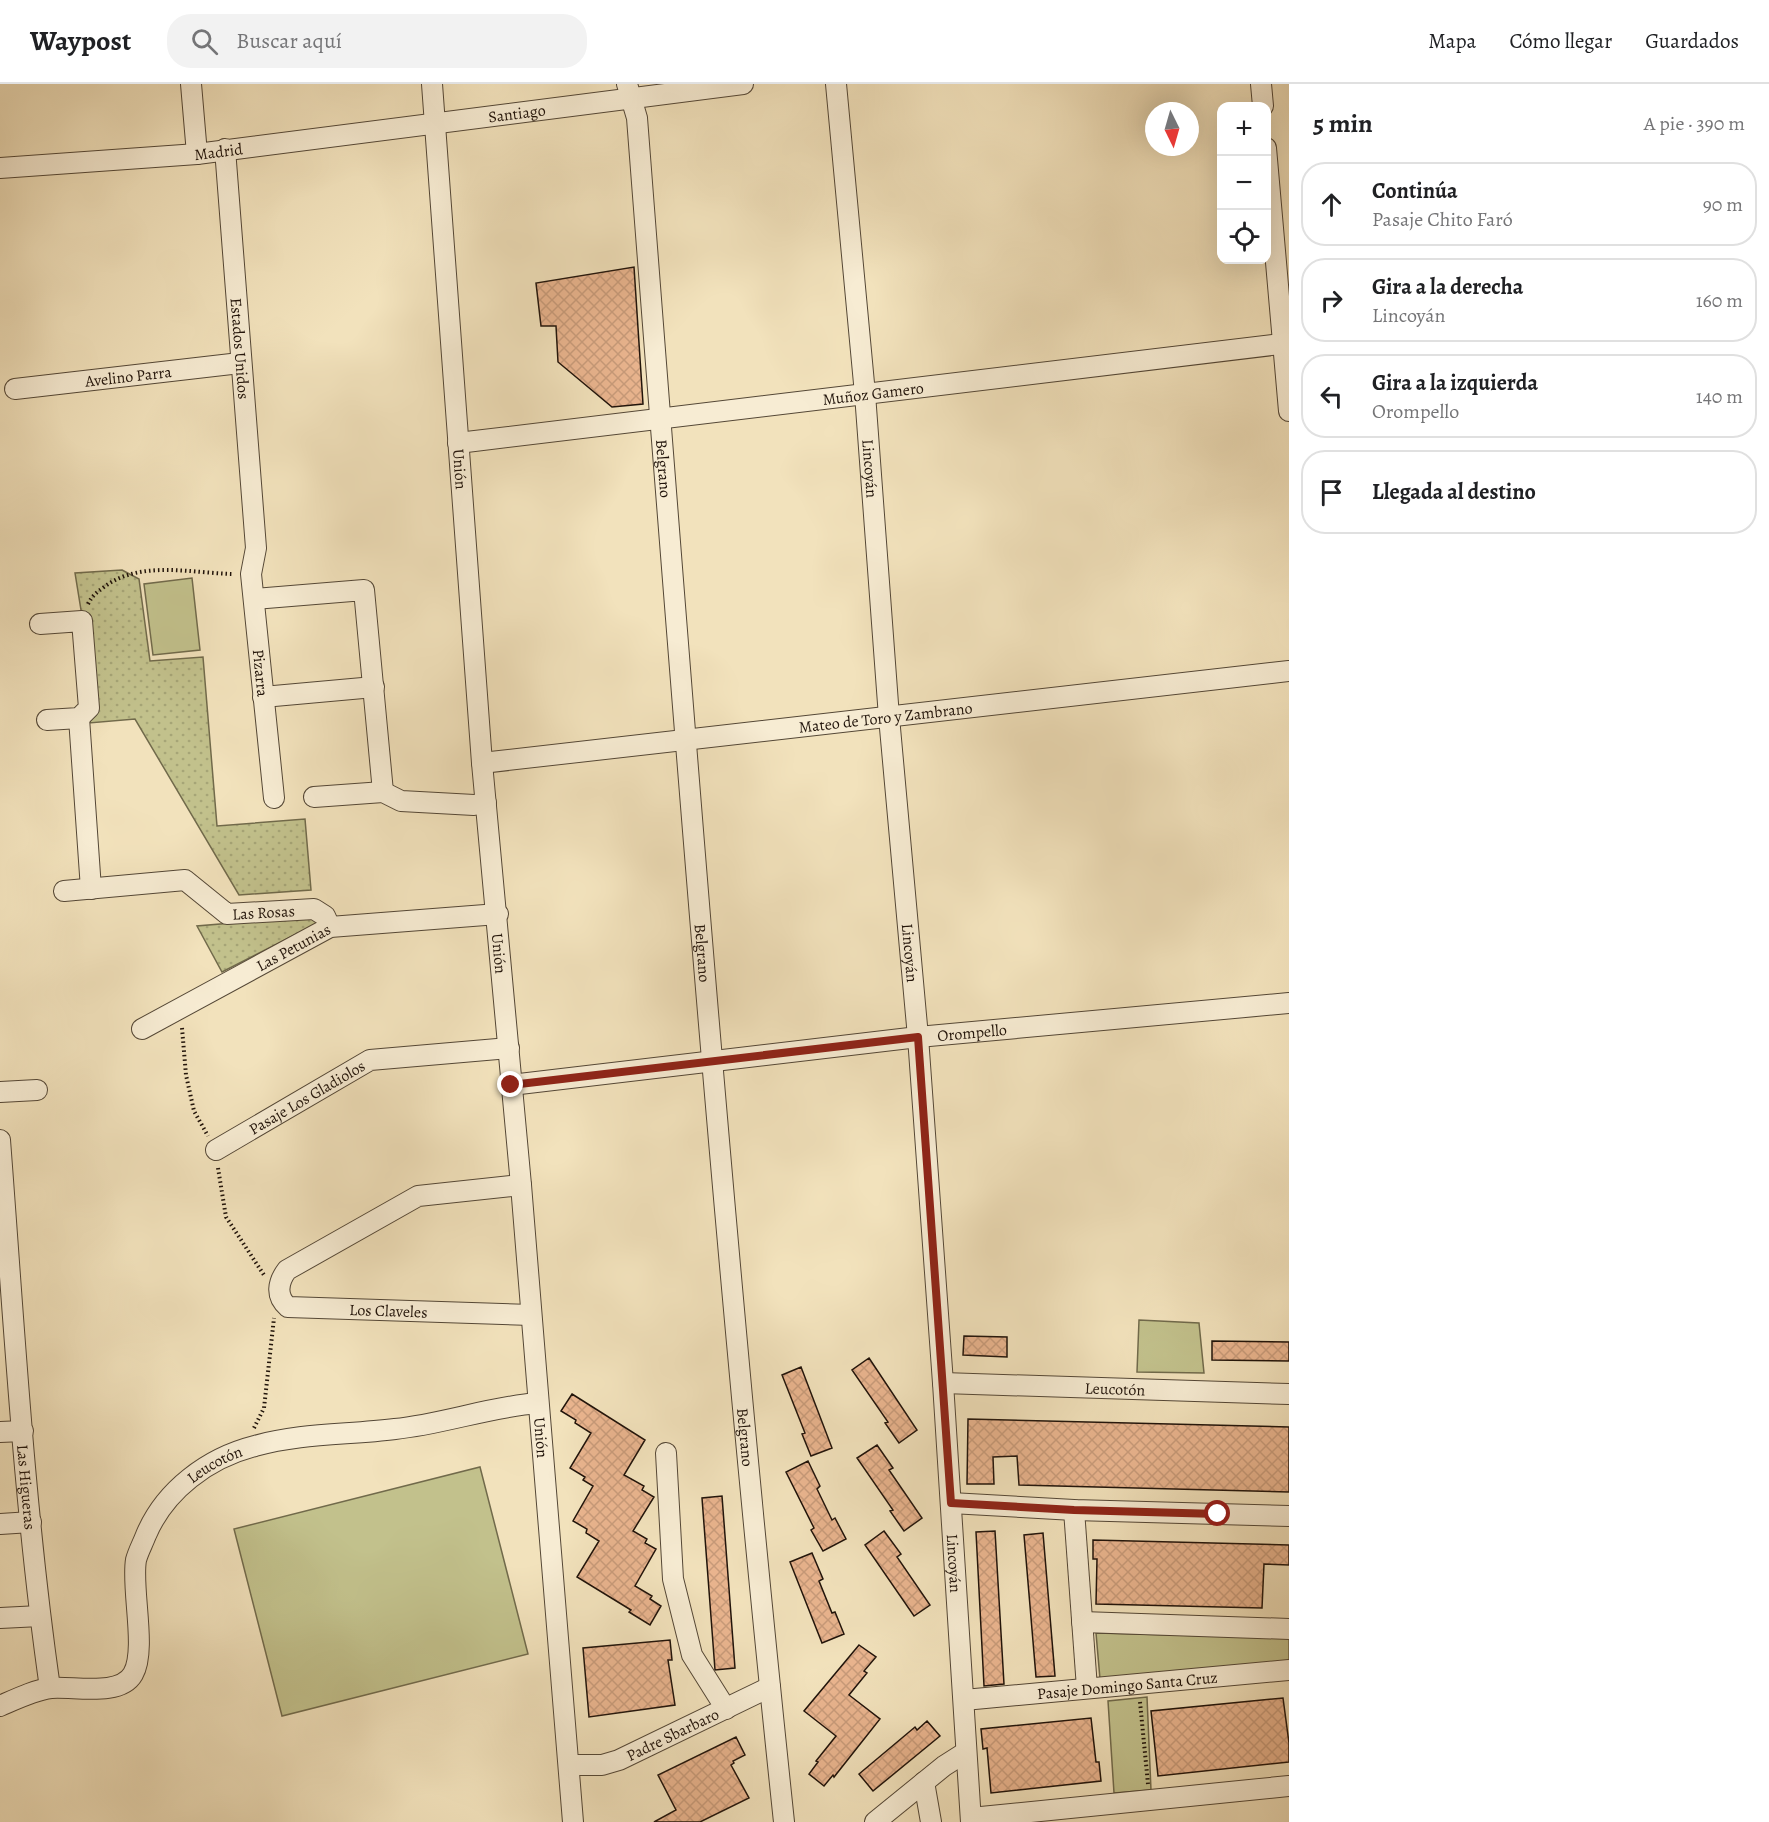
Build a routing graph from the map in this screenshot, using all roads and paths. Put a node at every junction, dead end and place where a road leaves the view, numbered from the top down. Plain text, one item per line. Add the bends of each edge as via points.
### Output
1 (191, 84) edge
2 (432, 84) edge
3 (736, 84) edge
4 (836, 84) edge
5 (1261, 84) edge
6 (629, 91) edge
7 (1263, 102) edge
8 (435, 123) junction
9 (225, 149) junction
10 (197, 153) junction
11 (1267, 156) edge
12 (0, 164) edge
13 (1286, 343) edge
14 (240, 363) junction
15 (15, 389) dead end
16 (865, 394) junction
17 (1289, 411) edge
18 (660, 418) junction
19 (458, 443) junction
20 (256, 548) joint
21 (252, 574) junction
22 (91, 596) dead end
23 (254, 599) junction
24 (40, 624) dead end
25 (1289, 671) edge
26 (374, 687) junction
27 (263, 697) junction
28 (889, 717) junction
29 (79, 718) junction
30 (47, 720) dead end
31 (685, 740) junction
32 (482, 763) junction
33 (383, 792) junction
34 (314, 797) dead end
35 (274, 798) dead end
36 (486, 803) junction
37 (91, 889) junction
38 (64, 891) dead end
39 (498, 914) junction
40 (330, 927) junction
41 (1289, 1003) edge
42 (176, 1010) junction
43 (142, 1029) dead end
44 (918, 1037) junction
45 (509, 1048) junction
46 (713, 1063) junction
47 (511, 1085) junction
48 (37, 1090) dead end
49 (0, 1092) edge
50 (0, 1140) edge
51 (216, 1150) junction
52 (521, 1185) junction
53 (279, 1291) junction
54 (531, 1315) junction
55 (943, 1383) junction
56 (1289, 1395) edge
57 (538, 1403) junction
58 (23, 1431) junction
59 (0, 1432) edge
60 (255, 1446) junction
61 (666, 1452) dead end
62 (951, 1503) junction
63 (1074, 1510) junction
64 (1289, 1516) edge
65 (32, 1522) junction
66 (0, 1524) edge
67 (40, 1616) junction
68 (0, 1618) edge
69 (1082, 1622) junction
70 (1289, 1629) edge
71 (1289, 1670) edge
72 (1138, 1683) junction
73 (770, 1687) junction
74 (50, 1688) junction
75 (1087, 1688) junction
76 (964, 1700) junction
77 (0, 1706) edge
78 (726, 1708) junction
79 (966, 1752) junction
80 (569, 1766) junction
81 (924, 1782) junction
82 (1289, 1786) edge
83 (1150, 1800) junction
84 (971, 1820) edge
85 (573, 1822) edge
86 (784, 1822) edge
87 (875, 1822) edge
88 (931, 1822) edge

1 - 10 street
2 - 8 street, Unión
3 - 6 street, Santiago
4 - 16 street, Lincoyán
5 - 7 street
6 - 8 street, Santiago
6 - 18 street, Belgrano via 637,118
8 - 9 street, Madrid
8 - 19 street, Unión
9 - 10 street, Madrid
9 - 14 street, Estados Unidos
10 - 12 street, Madrid
11 - 13 street
13 - 16 street, Muñoz Gamero
13 - 17 street
14 - 15 street, Avelino Parra
14 - 20 street, Estados Unidos
16 - 18 street, Muñoz Gamero
16 - 28 street, Lincoyán
18 - 19 street, Muñoz Gamero
18 - 31 street, Belgrano
19 - 32 street, Unión
20 - 21 street, Pizarra
21 - 22 path via 149,569 117,577
21 - 23 street, Pizarra
23 - 26 street via 364,590
23 - 27 street, Pizarra
24 - 29 street via 82,621 89,708
25 - 28 street, Mateo de Toro y Zambrano
26 - 27 street
26 - 33 street
27 - 35 street, Pizarra
28 - 31 street, Mateo de Toro y Zambrano
28 - 44 street, Lincoyán
29 - 30 street
29 - 37 street
31 - 32 street, Mateo de Toro y Zambrano
31 - 46 street, Belgrano
32 - 36 street, Unión
33 - 34 street
33 - 36 street via 400,801
36 - 39 street, Unión
37 - 38 street, Las Rosas
37 - 40 street, Las Rosas via 185,880 227,914 314,909 326,916
39 - 40 street, Las Petunias
39 - 45 street, Unión
40 - 42 street, Las Petunias
41 - 44 street, Orompello
42 - 43 street, Las Petunias
42 - 51 path via 183,1031 194,1112
44 - 46 street, Orompello
44 - 55 street, Lincoyán
45 - 47 street, Unión
45 - 51 street, Pasaje Los Gladiolos via 370,1060
46 - 47 street, Orompello
46 - 73 street, Belgrano
47 - 52 street, Unión
48 - 49 street
50 - 58 street, Las Higueras
51 - 53 path via 226,1217 263,1274
52 - 53 street via 418,1196 286,1270 279,1280
52 - 54 street, Unión
53 - 54 street, Los Claveles via 281,1302 288,1307
53 - 60 path via 264,1408 251,1434
54 - 57 street, Unión
55 - 56 street, Leucotón
55 - 62 street, Lincoyán
57 - 60 street, Leucotón via 396,1429
57 - 80 street, Unión
58 - 59 street
58 - 65 street, Las Higueras
60 - 74 street, Leucotón via 221,1458 187,1479 164,1503 150,1526 136,1561 139,1652 133,1674 121,1684 107,1688
61 - 78 street via 673,1578 692,1655
62 - 63 street
62 - 76 street, Lincoyán
63 - 64 street
63 - 69 street
65 - 66 street
65 - 67 street, Las Higueras
67 - 68 street
67 - 74 street, Las Higueras
69 - 70 street
69 - 75 street
71 - 72 street, Pasaje Domingo Santa Cruz
72 - 75 street, Pasaje Domingo Santa Cruz
72 - 83 path
73 - 78 street, Padre Sbarbaro
73 - 86 street, Belgrano
74 - 77 street, Leucotón
75 - 76 street, Pasaje Domingo Santa Cruz
76 - 79 street, Lincoyán
78 - 80 street, Padre Sbarbaro via 619,1760
79 - 81 street
79 - 84 street, Lincoyán
80 - 85 street, Unión
81 - 87 street
81 - 88 street
82 - 83 street
83 - 84 street

